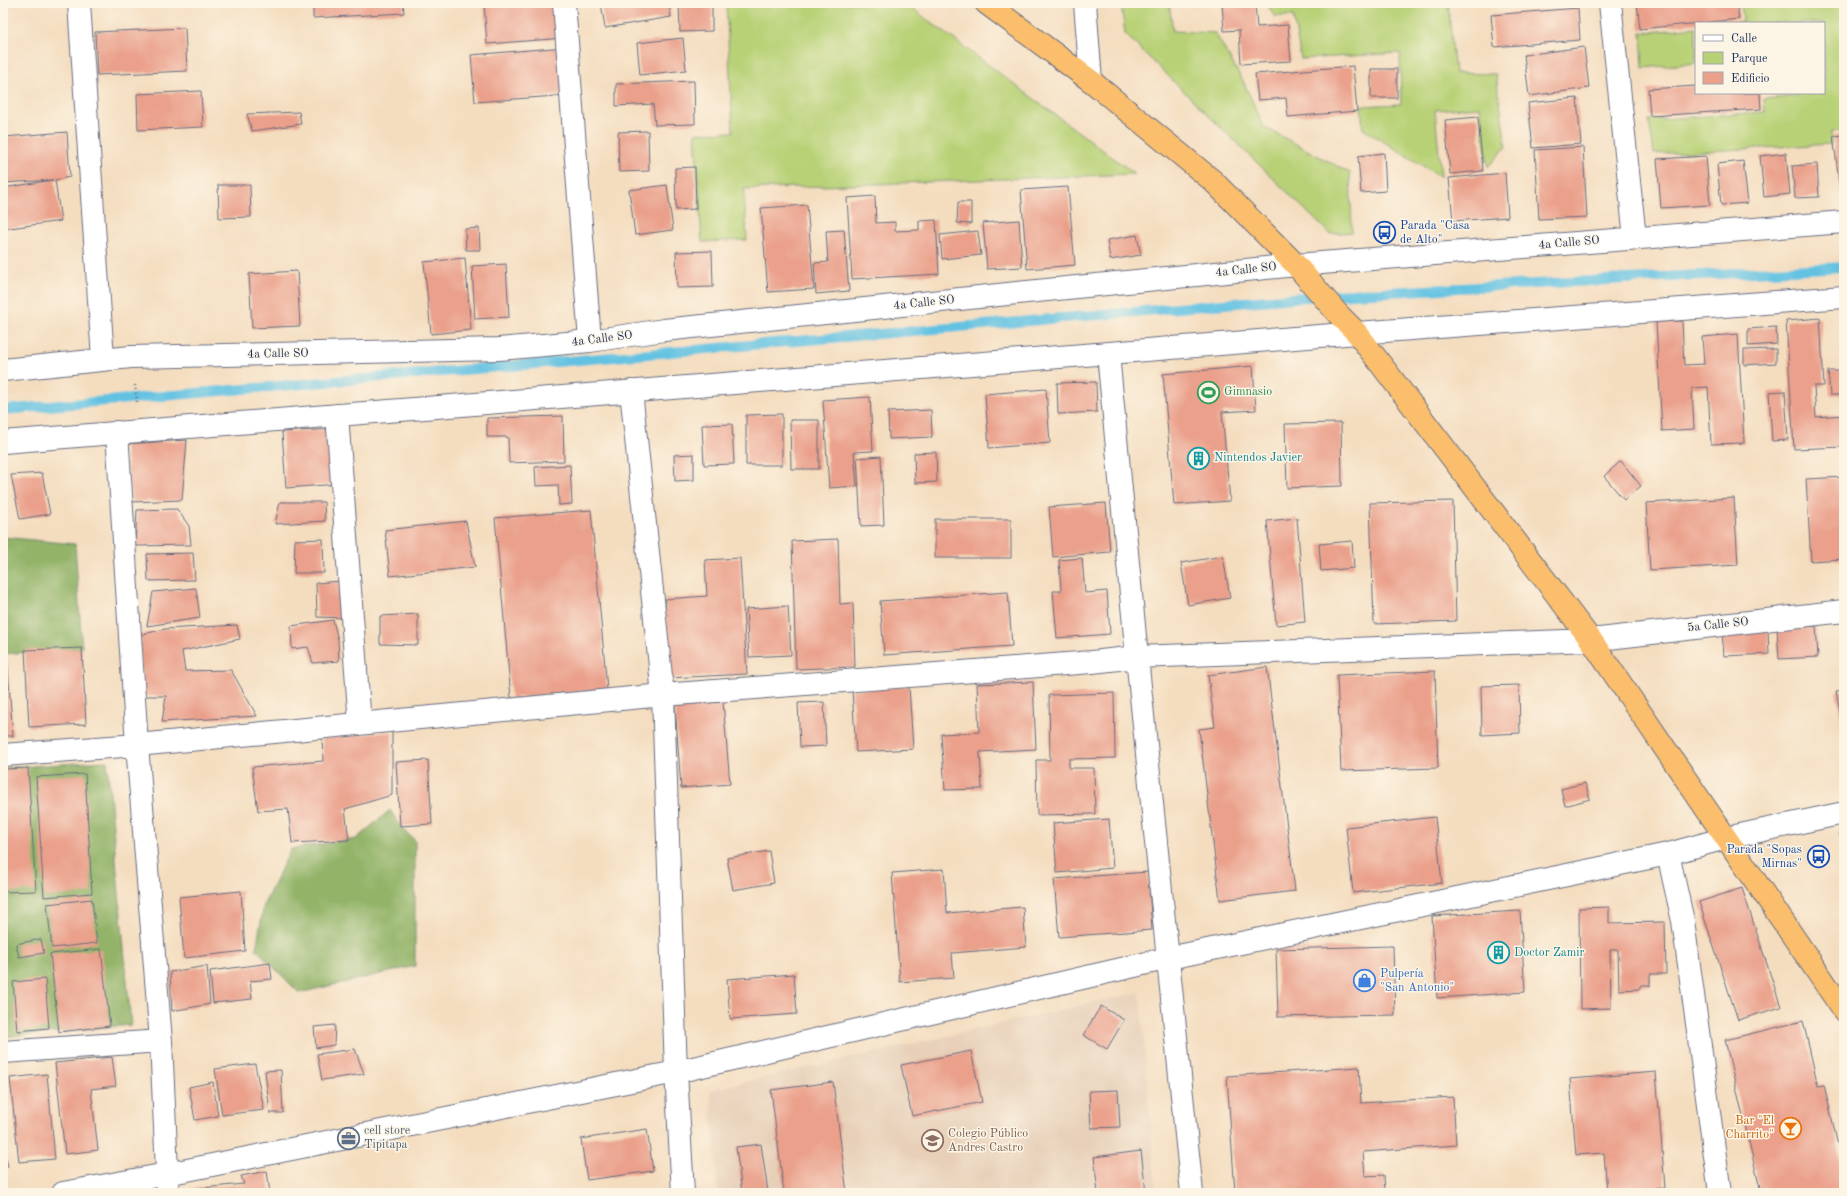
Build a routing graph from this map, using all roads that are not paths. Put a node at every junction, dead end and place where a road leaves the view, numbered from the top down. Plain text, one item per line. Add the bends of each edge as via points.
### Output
1 (78, 3) edge
2 (564, 3) edge
3 (986, 3) edge
4 (1085, 3) edge
5 (1610, 3) edge
6 (1091, 81) junction
7 (1844, 222) edge
8 (1634, 238) junction
9 (1296, 265) junction
10 (1844, 297) edge
11 (1357, 333) junction
12 (590, 341) junction
13 (1108, 354) junction
14 (104, 359) junction
15 (3, 370) edge
16 (631, 391) junction
17 (337, 415) junction
18 (118, 432) junction
19 (3, 442) edge
20 (1844, 611) edge
21 (1591, 640) junction
22 (1137, 657) junction
23 (663, 695) junction
24 (360, 724) junction
25 (137, 745) junction
26 (3, 755) edge
27 (1844, 813) edge
28 (1726, 838) junction
29 (1668, 854) junction
30 (1169, 958) junction
31 (1844, 1011) edge
32 (161, 1041) junction
33 (3, 1052) edge
34 (676, 1072) junction
35 (168, 1184) edge
36 (64, 1193) edge
37 (683, 1193) edge
38 (1192, 1193) edge
39 (1720, 1193) edge

1 - 14 street
2 - 12 street
3 - 6 highway
4 - 6 street
5 - 8 street
6 - 9 highway via 1213,181
7 - 8 street, 4a Calle SO
8 - 9 street, 4a Calle SO
9 - 11 highway
9 - 12 street, 4a Calle SO via 680,329
10 - 11 street
11 - 13 street
11 - 21 highway
12 - 14 street, 4a Calle SO via 499,349
13 - 16 street
13 - 22 street
14 - 15 street, 4a Calle SO
16 - 17 street
16 - 23 street
17 - 18 street
17 - 24 street
18 - 19 street
18 - 25 street
20 - 21 street, 5a Calle SO
21 - 22 street, 5a Calle SO
21 - 28 highway
22 - 23 street, 5a Calle SO
22 - 30 street
23 - 24 street, 5a Calle SO
23 - 34 street
24 - 25 street, 5a Calle SO
25 - 26 street, 5a Calle SO
25 - 32 street
27 - 28 street
28 - 29 street
28 - 31 highway
29 - 30 street
29 - 39 street via 1683,921
30 - 34 street
30 - 38 street
32 - 33 street
32 - 35 street
34 - 35 street
34 - 37 street
35 - 36 street

